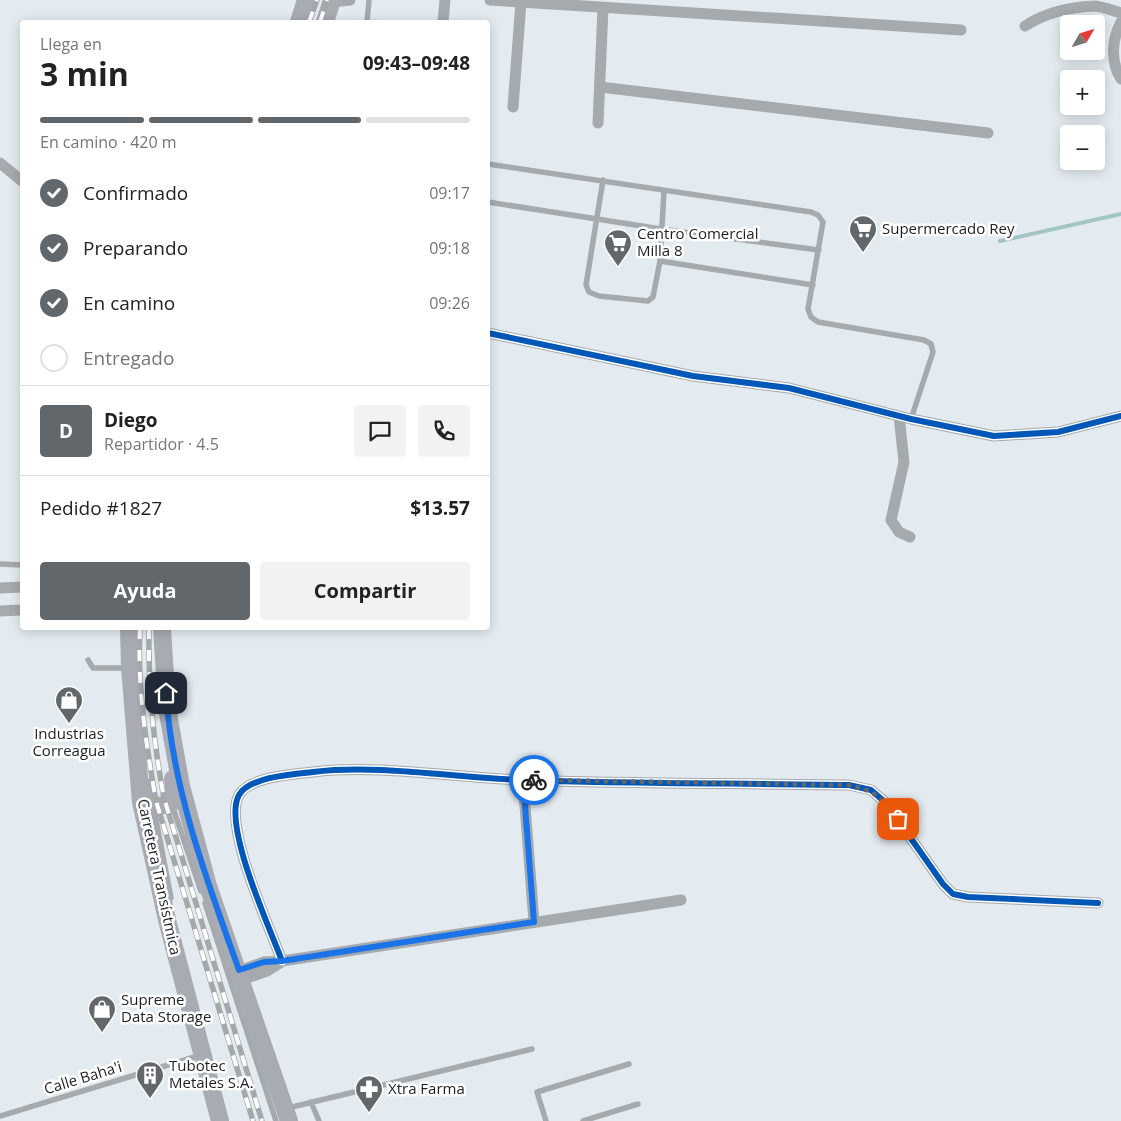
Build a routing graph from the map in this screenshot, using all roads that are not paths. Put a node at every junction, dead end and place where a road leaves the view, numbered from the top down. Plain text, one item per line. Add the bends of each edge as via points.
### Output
1 (306, 0) edge
2 (350, 0) edge
3 (369, 0) edge
4 (445, 0) edge
5 (490, 0) edge
6 (332, 1) edge
7 (521, 2) junction
8 (603, 8) junction
9 (1121, 13) edge
10 (300, 20) edge
11 (326, 20) edge
12 (367, 20) edge
13 (443, 20) edge
14 (1121, 22) edge
15 (1025, 26) dead end
16 (961, 30) dead end
17 (1121, 79) edge
18 (600, 87) junction
19 (513, 107) dead end
20 (598, 123) dead end
21 (988, 133) dead end
22 (0, 163) edge
23 (490, 164) edge
24 (20, 179) edge
25 (603, 180) junction
26 (664, 191) junction
27 (490, 202) edge
28 (596, 219) junction
29 (661, 229) junction
30 (819, 250) junction
31 (660, 261) junction
32 (813, 284) junction
33 (490, 333) edge
34 (1121, 416) edge
35 (905, 418) junction
36 (910, 537) dead end
37 (0, 564) edge
38 (20, 565) edge
39 (20, 587) edge
40 (0, 588) edge
41 (20, 610) edge
42 (0, 611) edge
43 (131, 630) edge
44 (131, 630) edge
45 (162, 630) edge
46 (88, 660) dead end
47 (130, 668) junction
48 (167, 708) junction
49 (523, 780) junction
50 (172, 803) junction
51 (154, 808) junction
52 (681, 900) dead end
53 (1098, 903) dead end
54 (172, 904) dead end
55 (534, 922) junction
56 (182, 949) dead end
57 (282, 961) junction
58 (240, 975) junction
59 (532, 1049) dead end
60 (201, 1056) junction
61 (629, 1064) dead end
62 (312, 1102) junction
63 (638, 1104) dead end
64 (0, 1116) edge
65 (284, 1117) edge
66 (220, 1121) edge
67 (227, 1121) edge
68 (319, 1121) edge
69 (546, 1121) edge
70 (583, 1121) edge

1 - 10 main road
2 - 6 street
3 - 12 lane
4 - 13 street
5 - 7 street
6 - 11 main road
7 - 8 street
7 - 19 street
8 - 16 street
8 - 18 street
9 - 15 street via 1095,6 1038,17
14 - 17 street via 1112,47
18 - 20 street
18 - 21 street
22 - 24 street
23 - 25 lane
25 - 26 lane
25 - 28 lane
26 - 29 lane
26 - 30 lane via 811,212 822,222
27 - 28 lane
28 - 29 lane
28 - 31 lane via 586,285 589,292 648,301 654,297
29 - 30 lane
29 - 31 lane
30 - 32 lane
31 - 32 lane
32 - 35 lane via 808,309 810,317 818,322 924,340 931,344 933,352
33 - 35 street via 693,376 789,388
34 - 35 street via 1058,432 994,436
35 - 36 street via 904,462 891,520 899,532
37 - 38 lane
39 - 40 street
41 - 42 street
43 - 47 main road, Carretera Transístmica
44 - 51 main road via 148,791 150,805
45 - 48 main road
46 - 47 lane via 93,668
47 - 60 main road, Carretera Transístmica via 141,802
48 - 50 main road via 175,796
48 - 58 main road via 181,786 208,886
49 - 53 street via 849,785 871,790 886,803 953,894
49 - 55 street
49 - 57 street via 314,771 254,782 247,787 239,795 234,820 240,847
50 - 51 main road
50 - 65 lane
51 - 54 lane
52 - 55 street
55 - 57 street
56 - 67 lane
57 - 58 street via 267,971
58 - 65 main road
59 - 62 lane
60 - 64 lane, Calle Baha'i
60 - 66 main road, Carretera Transístmica
61 - 69 lane via 537,1092
62 - 65 lane
62 - 68 lane
63 - 70 lane

